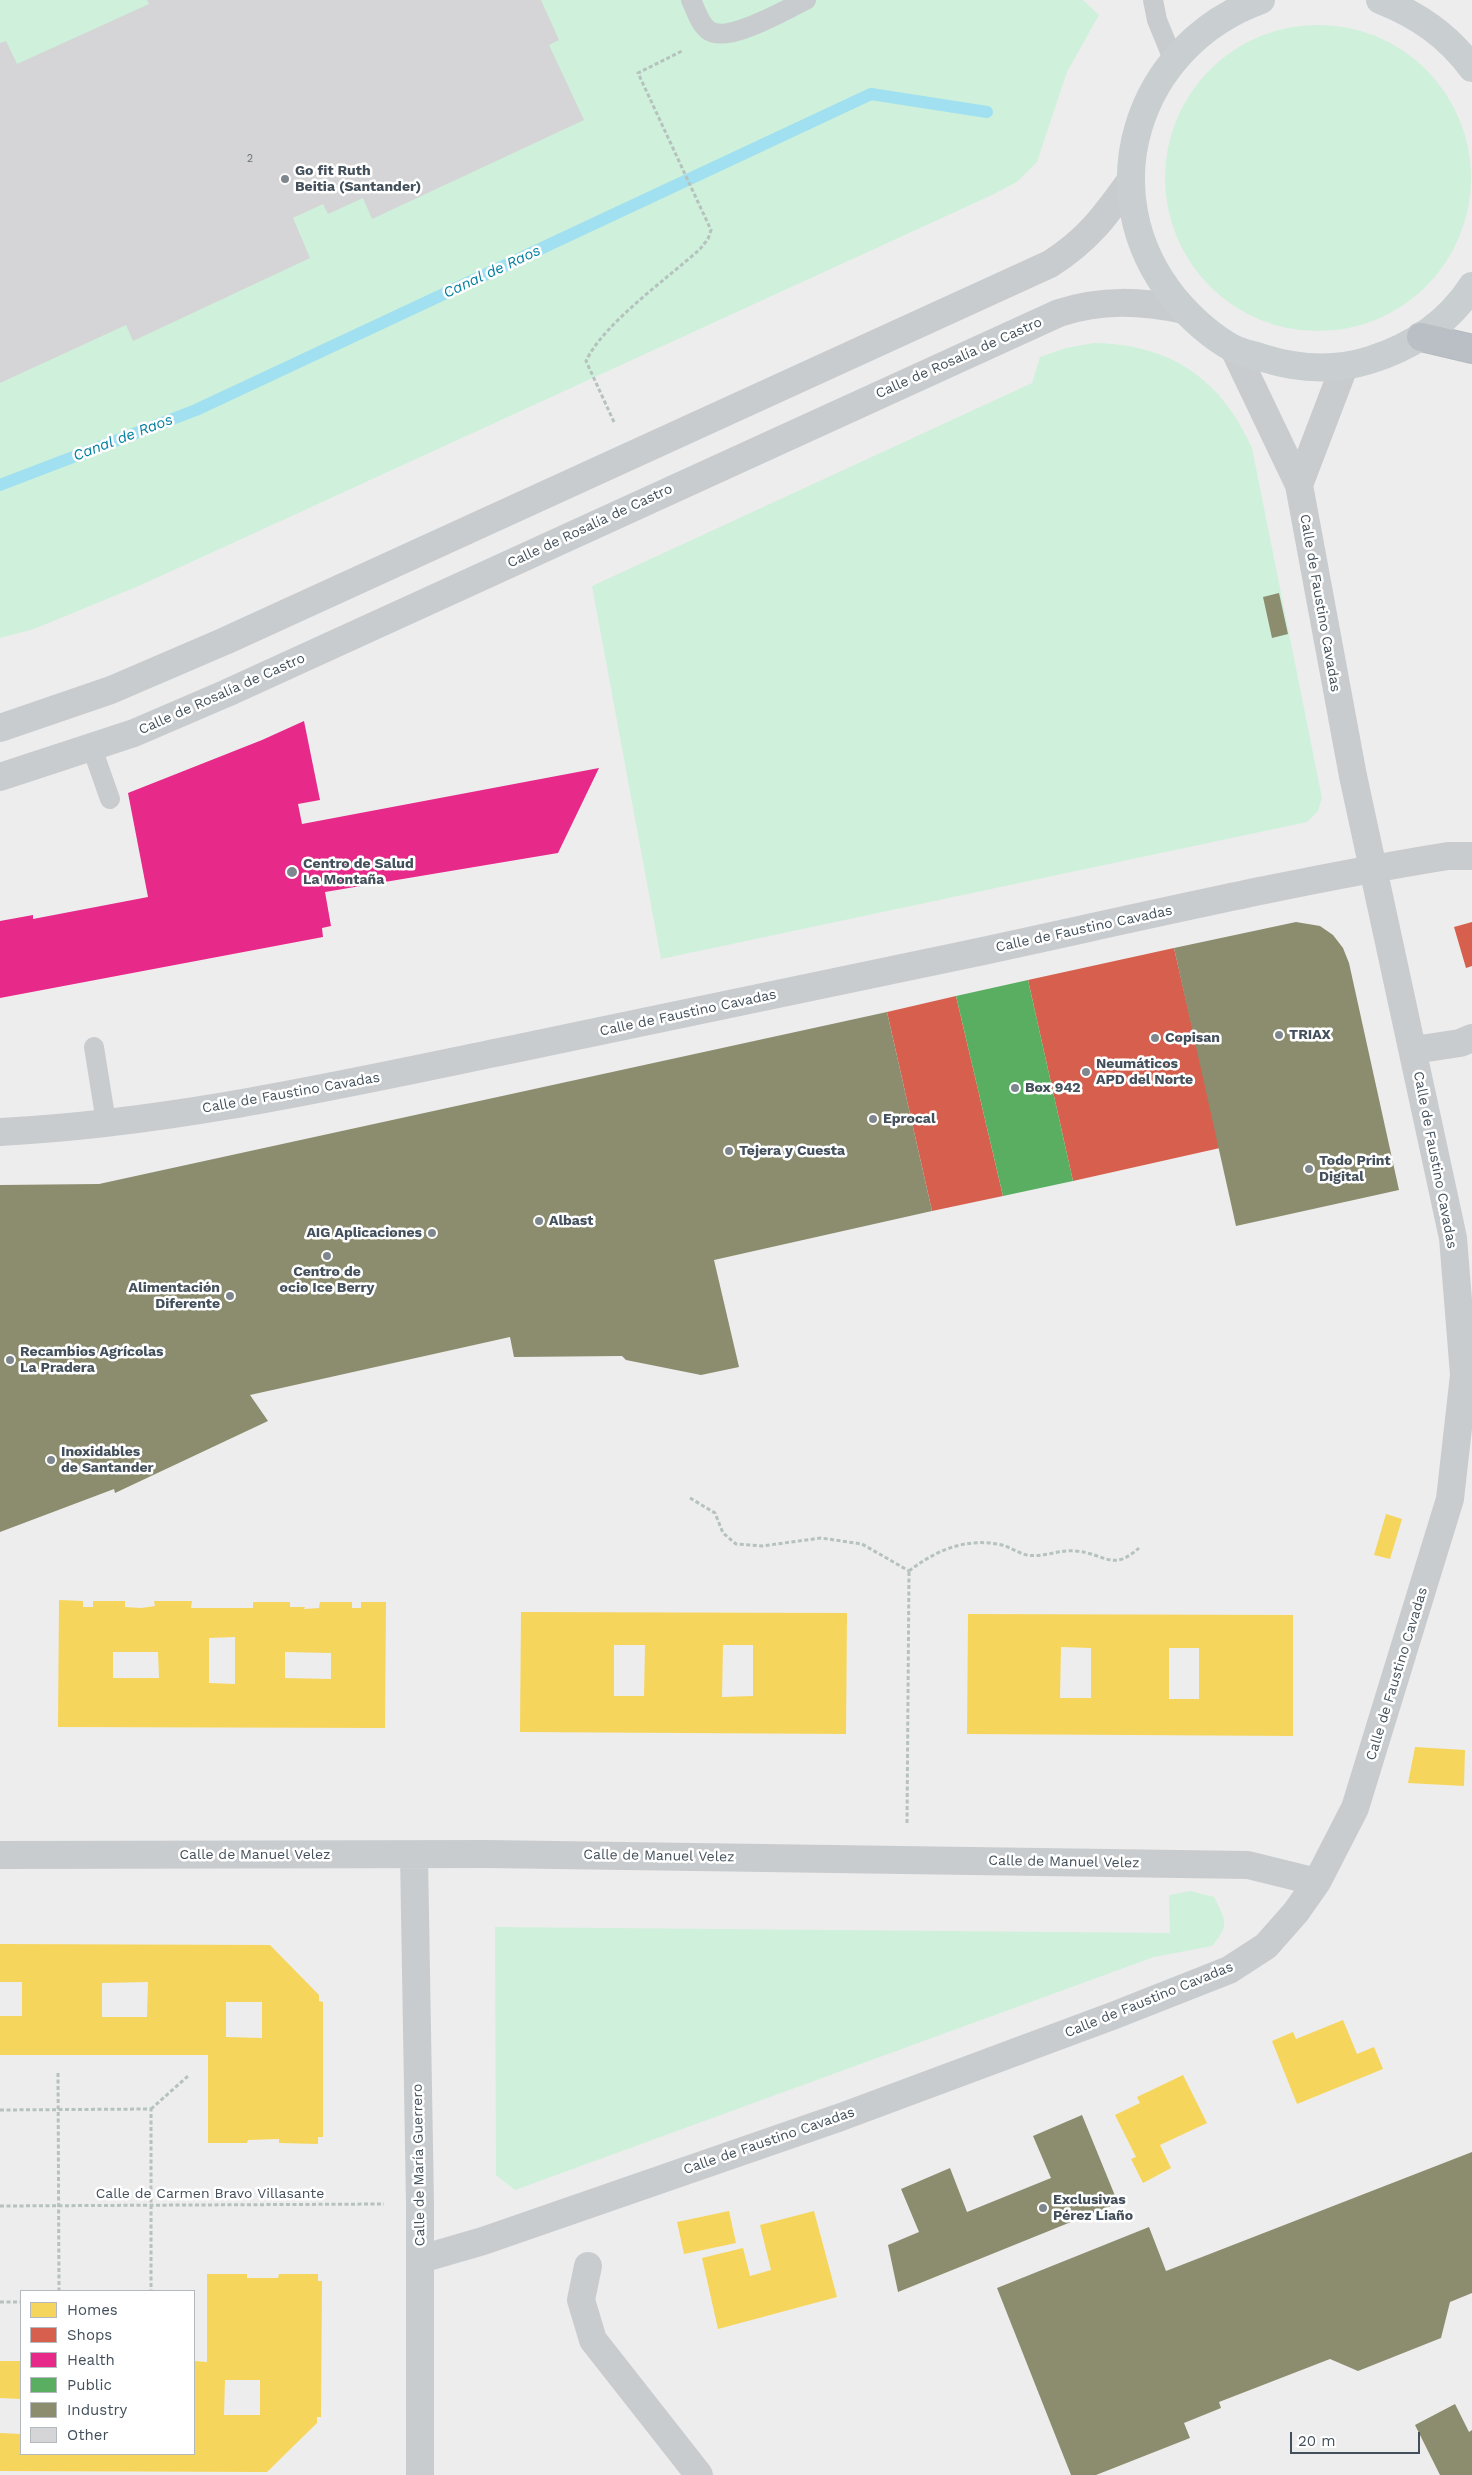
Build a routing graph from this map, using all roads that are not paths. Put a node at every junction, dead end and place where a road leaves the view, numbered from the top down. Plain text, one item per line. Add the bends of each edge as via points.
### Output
1 (691, 0) edge
2 (806, 0) edge
3 (1153, 0) edge
4 (1380, 0) edge
5 (1243, 2) edge
6 (1467, 57) edge
7 (1173, 60) junction
8 (1131, 180) junction
9 (1472, 286) edge
10 (1184, 310) junction
11 (1421, 337) junction
12 (1234, 349) junction
13 (1472, 349) edge
14 (1344, 367) junction
15 (1299, 485) junction
16 (0, 728) edge
17 (92, 748) junction
18 (0, 777) edge
19 (110, 800) dead end
20 (1472, 856) edge
21 (1372, 868) junction
22 (1472, 1038) edge
23 (94, 1047) dead end
24 (1414, 1050) junction
25 (106, 1122) junction
26 (0, 1132) edge
27 (0, 1855) edge
28 (414, 1855) junction
29 (1317, 1882) junction
30 (421, 2259) junction
31 (588, 2266) dead end
32 (420, 2475) edge
33 (699, 2475) edge

1 - 2 lane via 702,24 717,35 742,30
3 - 7 lane via 1157,20
4 - 6 street via 1404,9 1432,27
5 - 7 street via 1193,39
7 - 8 street via 1155,86 1141,116 1133,147
8 - 10 street via 1134,216 1145,250 1162,282
8 - 16 street via 1084,240 1050,264 160,670
9 - 11 street via 1460,304
10 - 12 street
10 - 17 street, Calle de Rosalía de Castro via 1145,303 1098,302 1059,313 227,693
11 - 13 highway
11 - 14 street via 1394,352
12 - 14 street via 1304,367
12 - 15 street, Calle de Faustino Cavadas
14 - 15 street
15 - 21 street, Calle de Faustino Cavadas
17 - 18 street, Calle de Rosalía de Castro
17 - 19 lane
20 - 21 street, Calle de Faustino Cavadas via 1448,856
21 - 24 street, Calle de Faustino Cavadas
21 - 25 street, Calle de Faustino Cavadas via 339,1085
22 - 24 street
23 - 25 lane
24 - 29 street, Calle de Faustino Cavadas via 1452,1238 1464,1375 1450,1499 1355,1808
25 - 26 street, Calle de Faustino Cavadas
27 - 28 street, Calle de Manuel Velez
28 - 29 street, Calle de Manuel Velez via 1248,1865
28 - 30 street, Calle de María Guerrero
29 - 30 street, Calle de Faustino Cavadas via 1266,1946 1230,1970 841,2117 483,2241
30 - 32 street, Calle de María Guerrero
31 - 33 street via 581,2300 593,2340

